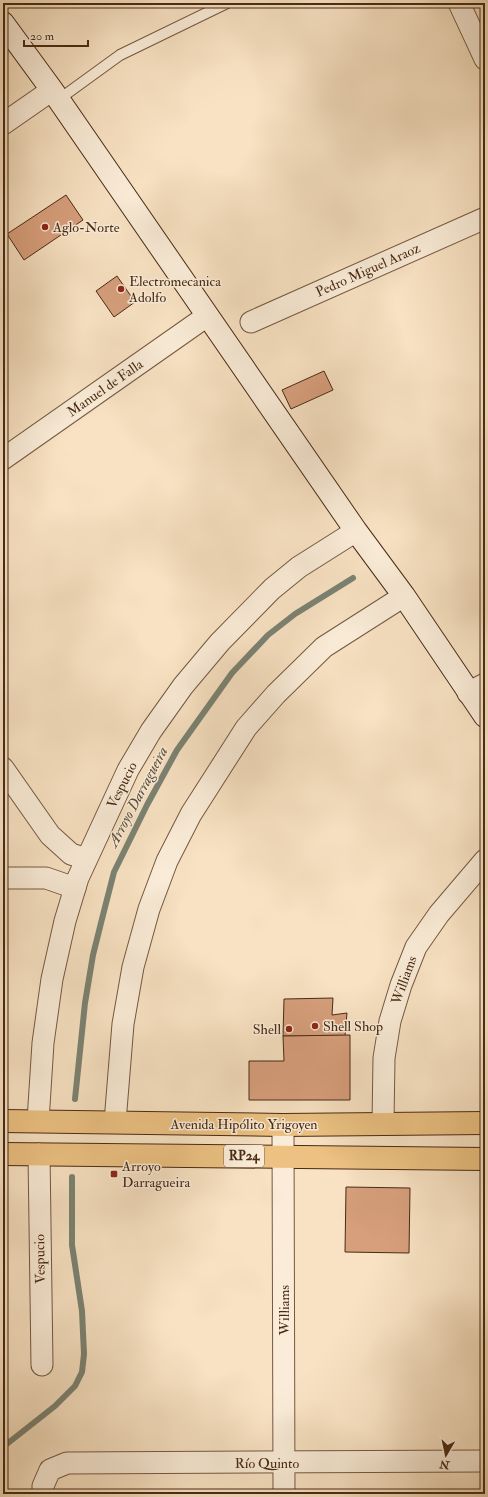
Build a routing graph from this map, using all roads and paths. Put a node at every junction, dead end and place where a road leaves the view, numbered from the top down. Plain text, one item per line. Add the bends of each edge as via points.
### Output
1 (227, 3) edge
2 (459, 3) edge
3 (3, 23) edge
4 (485, 59) edge
5 (55, 95) junction
6 (3, 124) edge
7 (485, 218) edge
8 (207, 316) junction
9 (251, 322) dead end
10 (3, 459) edge
11 (356, 531) junction
12 (404, 596) junction
13 (477, 688) edge
14 (485, 716) edge
15 (3, 768) edge
16 (86, 859) junction
17 (485, 860) edge
18 (3, 878) edge
19 (75, 888) junction
20 (3, 1121) edge
21 (38, 1121) junction
22 (115, 1122) junction
23 (383, 1123) junction
24 (485, 1123) edge
25 (283, 1125) junction
26 (3, 1154) edge
27 (39, 1154) junction
28 (283, 1156) junction
29 (485, 1159) edge
30 (42, 1365) dead end
31 (485, 1461) edge
32 (284, 1462) junction
33 (43, 1494) edge
34 (284, 1494) edge

1 - 5 lane via 120,54
2 - 4 street
3 - 5 main road
5 - 6 street
5 - 8 main road
7 - 9 street, Pedro Miguel Araoz
8 - 10 street, Manuel de Falla
8 - 11 main road
11 - 12 main road
11 - 16 street, Vespucio via 299,567 272,589 220,642 183,686 150,731 128,770
12 - 13 main road
12 - 22 street via 324,647 276,694 246,728 191,814 167,861 149,910 133,967 123,1024
13 - 14 main road
15 - 16 street via 50,835 71,854
16 - 19 street, Vespucio
17 - 23 street, Williams via 439,914 416,947 401,985 390,1021 384,1058
18 - 19 street via 46,878
19 - 21 street, Vespucio via 52,979 43,1043
20 - 21 main road, Avenida Hipólito Yrigoyen / RP24
21 - 22 main road, Avenida Hipólito Yrigoyen / RP24
22 - 25 main road, Avenida Hipólito Yrigoyen / RP24
23 - 24 main road, Avenida Hipólito Yrigoyen / RP24
23 - 25 main road, Avenida Hipólito Yrigoyen / RP24
25 - 28 street, Williams
26 - 27 main road, RP24
27 - 28 main road, RP24
27 - 30 street, Vespucio
28 - 29 main road, RP24
28 - 32 street, Williams
31 - 32 street, Río Quinto
32 - 33 street, Río Quinto via 67,1464 50,1470 43,1486
32 - 34 street, Williams

